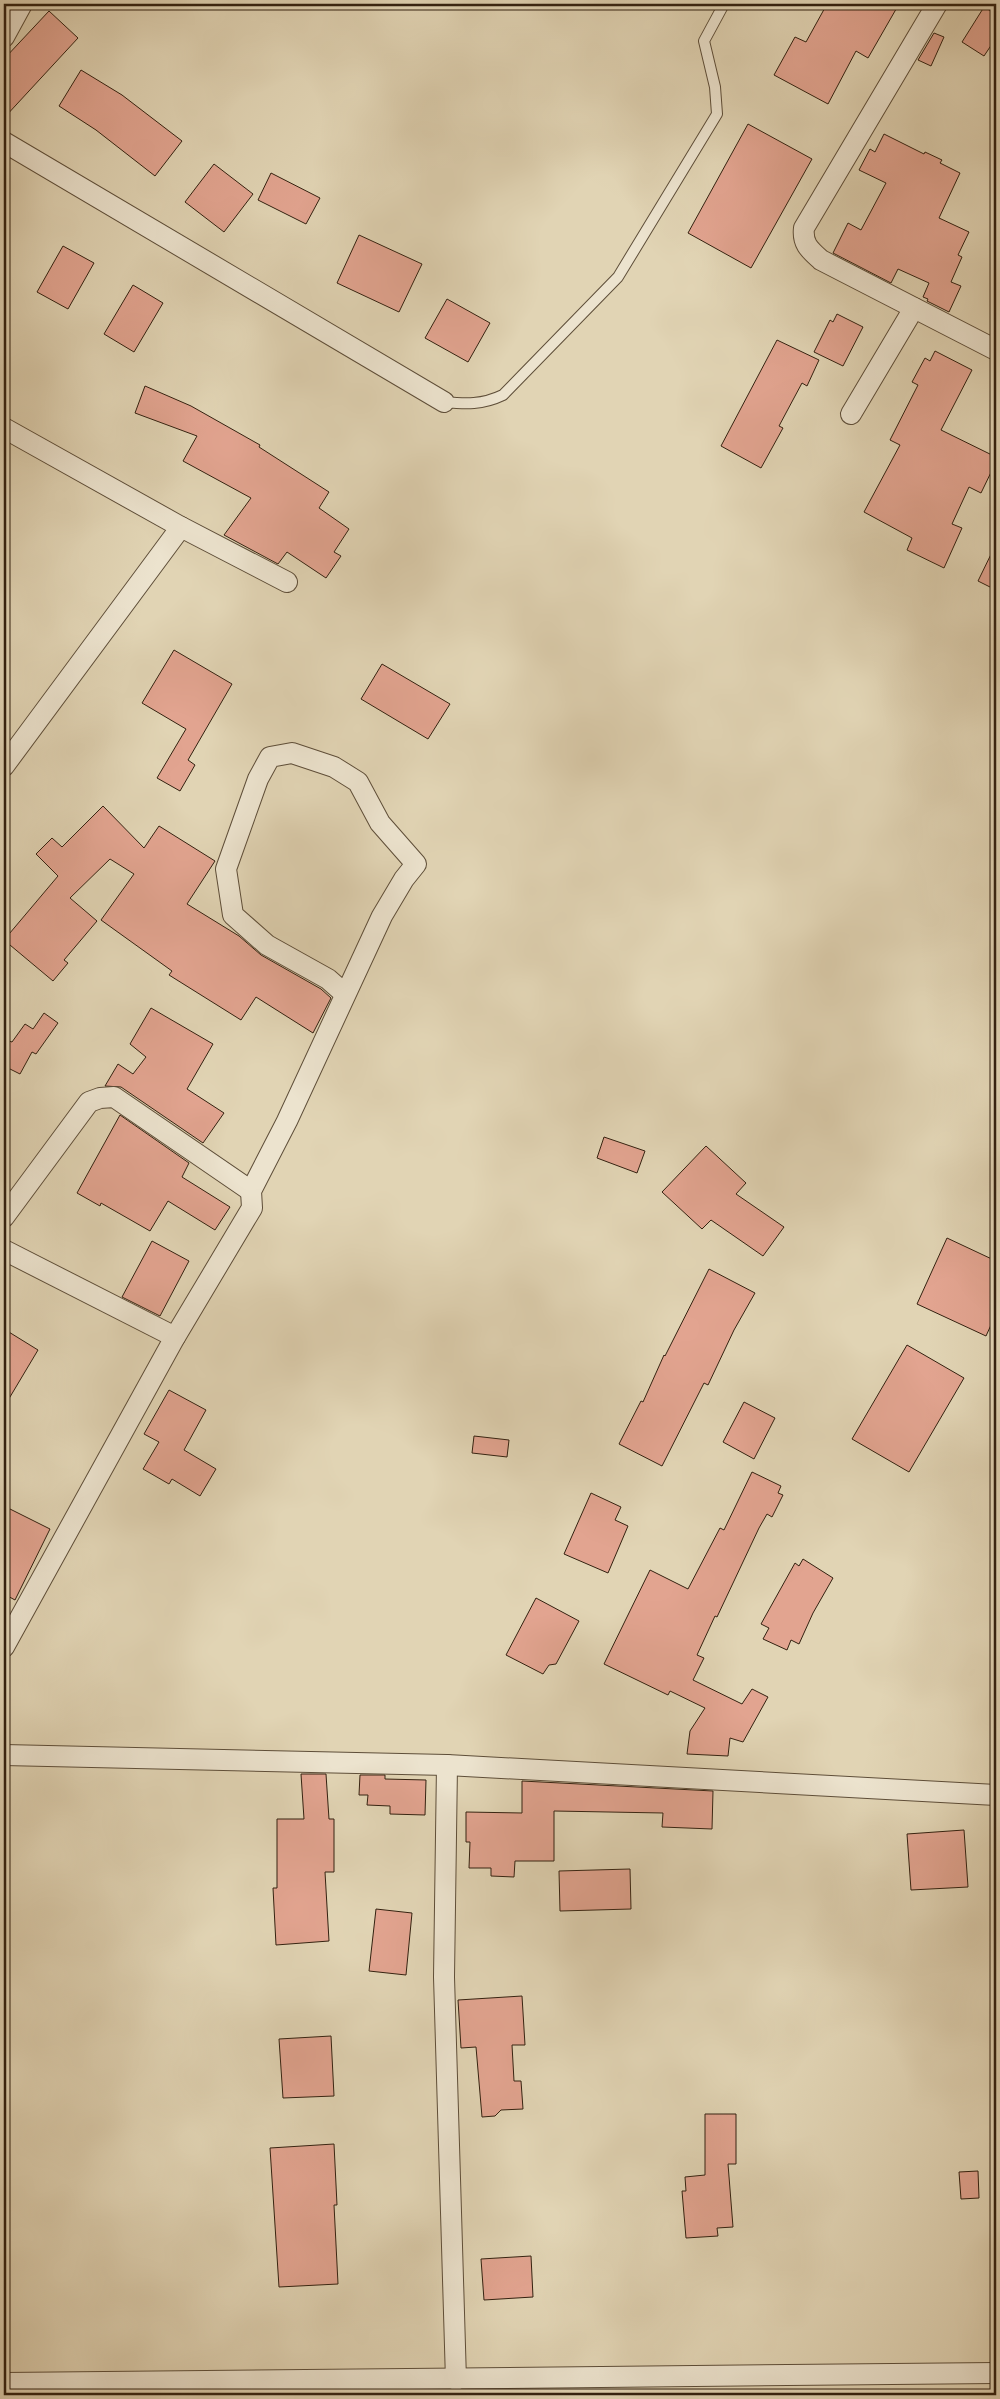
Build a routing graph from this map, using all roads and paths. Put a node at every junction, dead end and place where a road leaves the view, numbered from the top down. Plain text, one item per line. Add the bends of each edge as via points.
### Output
1 (22, 4) edge
2 (724, 4) edge
3 (937, 4) edge
4 (4, 37) edge
5 (4, 142) edge
6 (914, 308) junction
7 (996, 350) edge
8 (444, 402) joint
9 (851, 414) dead end
10 (4, 428) edge
11 (181, 527) junction
12 (287, 582) dead end
13 (4, 766) edge
14 (345, 994) junction
15 (251, 1190) junction
16 (4, 1217) edge
17 (4, 1250) edge
18 (175, 1337) junction
19 (4, 1646) edge
20 (4, 1755) edge
21 (448, 1765) junction
22 (996, 1795) edge
23 (996, 2372) edge
24 (456, 2380) junction
25 (4, 2383) edge

1 - 4 street
2 - 8 lane via 704,41 715,88 717,114 618,277 503,395 474,405
3 - 6 street via 804,228 802,238 821,260
5 - 8 street
6 - 7 street
6 - 9 street
10 - 11 street
11 - 12 street
11 - 13 street
14 - 14 street via 382,916 416,864 380,823 358,782 334,767 292,753 270,757 258,779 226,869 233,915 267,945 328,980
14 - 15 street via 287,1121
15 - 16 street via 114,1097 100,1098 89,1102
15 - 18 street via 252,1208
17 - 18 street
18 - 19 street
20 - 21 street
21 - 22 street
21 - 24 street via 444,1977
23 - 24 street
24 - 25 street

